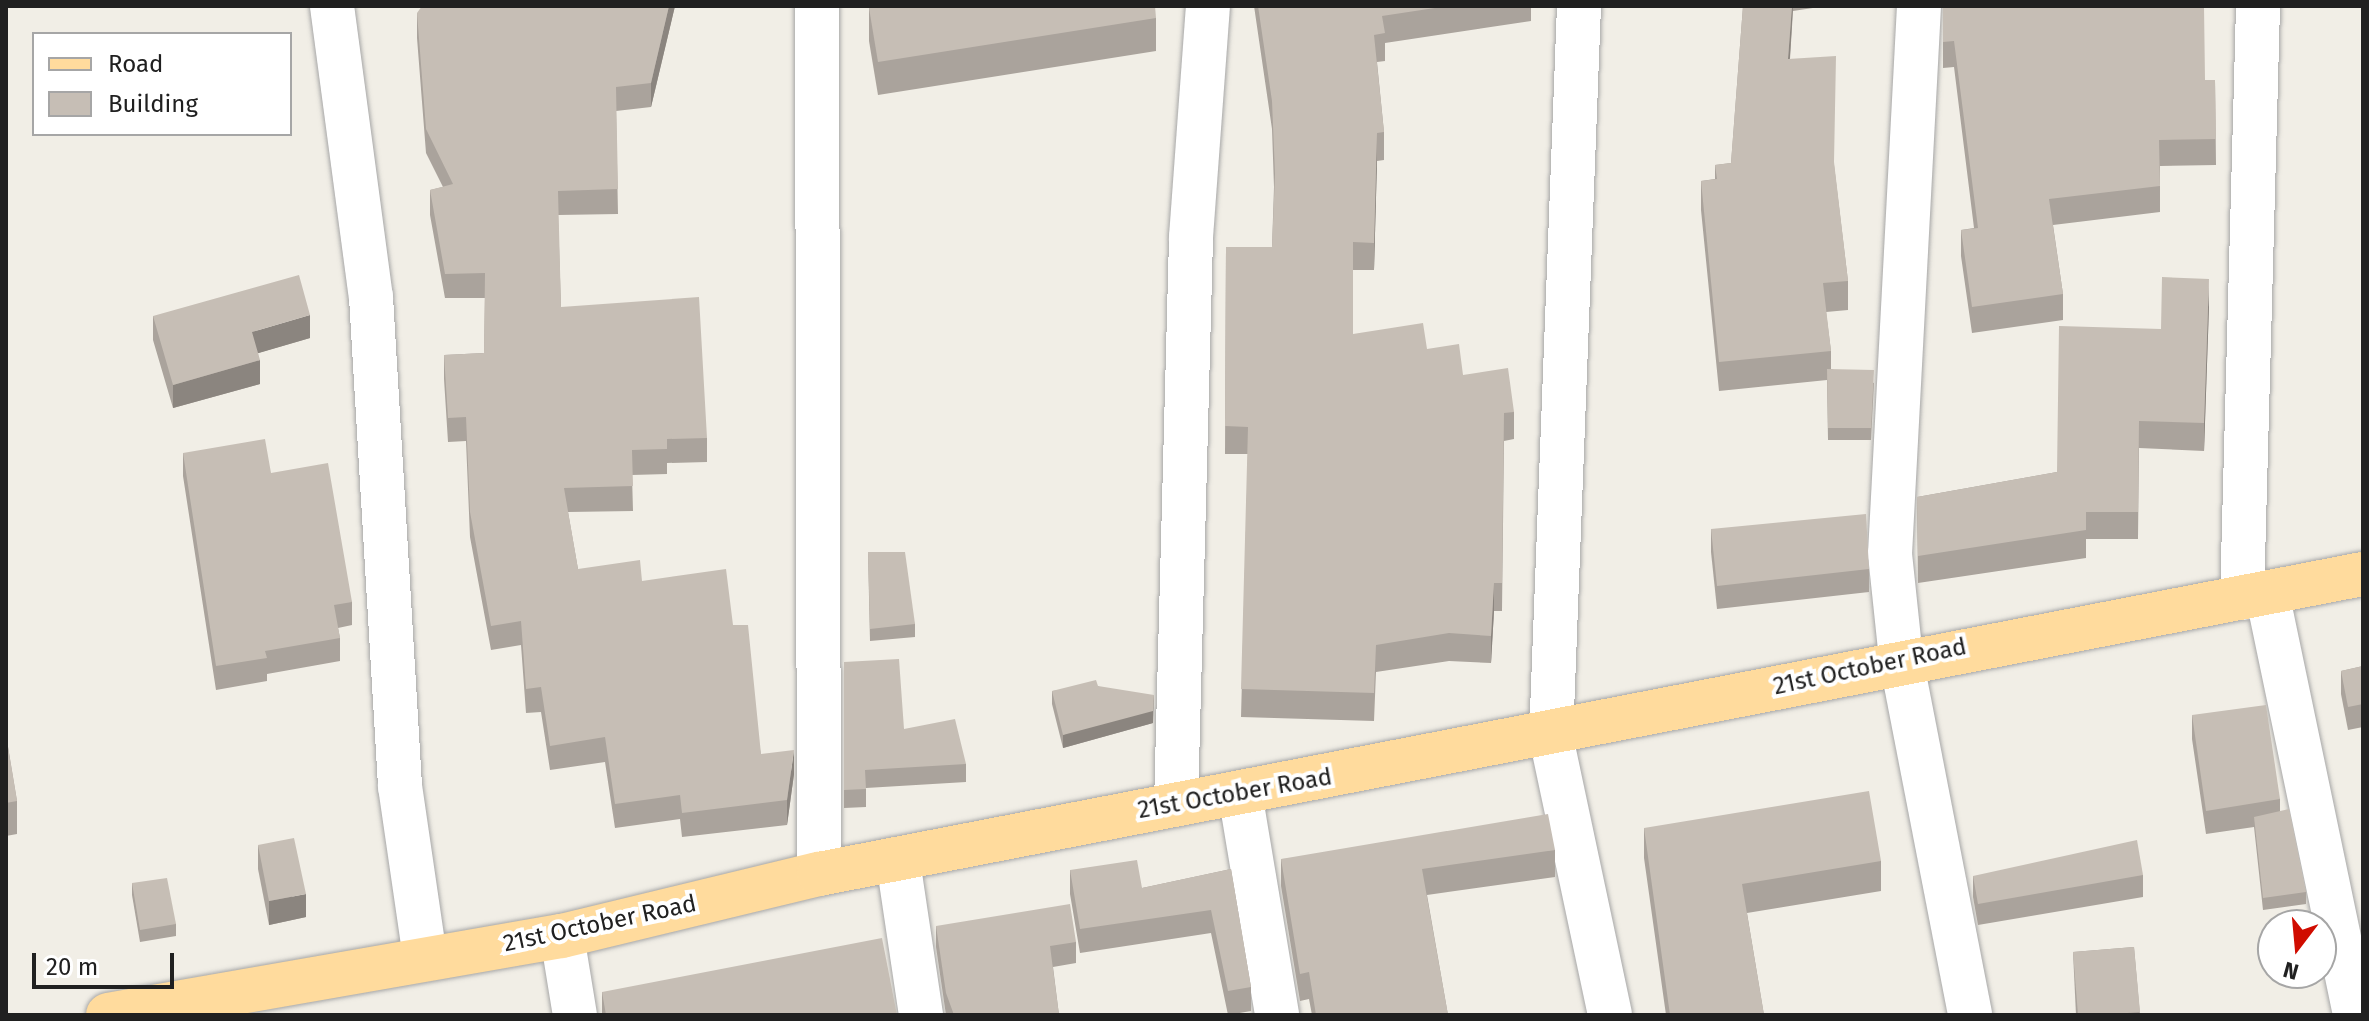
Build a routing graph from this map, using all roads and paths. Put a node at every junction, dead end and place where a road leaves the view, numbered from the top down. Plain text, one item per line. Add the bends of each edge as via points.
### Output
1 (332, 6) edge
2 (817, 6) edge
3 (1208, 6) edge
4 (1579, 6) edge
5 (1919, 6) edge
6 (2258, 6) edge
7 (2363, 574) edge
8 (2254, 595) junction
9 (1901, 659) junction
10 (1551, 737) junction
11 (1240, 793) junction
12 (1176, 804) junction
13 (898, 861) junction
14 (819, 874) junction
15 (562, 936) junction
16 (425, 957) junction
17 (128, 1013) edge
18 (575, 1015) edge
19 (921, 1015) edge
20 (1277, 1015) edge
21 (1610, 1015) edge
22 (1970, 1015) edge
23 (2355, 1015) edge

1 - 16 street via 371,297 400,786
2 - 14 street
3 - 12 street via 1191,237
4 - 10 street
5 - 9 street via 1890,554
6 - 8 street
7 - 8 main road, 21st October Road
8 - 9 main road, 21st October Road
8 - 23 street
9 - 10 main road, 21st October Road
9 - 22 street
10 - 11 main road, 21st October Road
10 - 21 street
11 - 12 main road, 21st October Road
11 - 20 street
12 - 13 main road, 21st October Road
13 - 14 main road, 21st October Road
13 - 19 street
14 - 15 main road, 21st October Road
15 - 16 main road, 21st October Road
15 - 18 street
16 - 17 main road, 21st October Road

